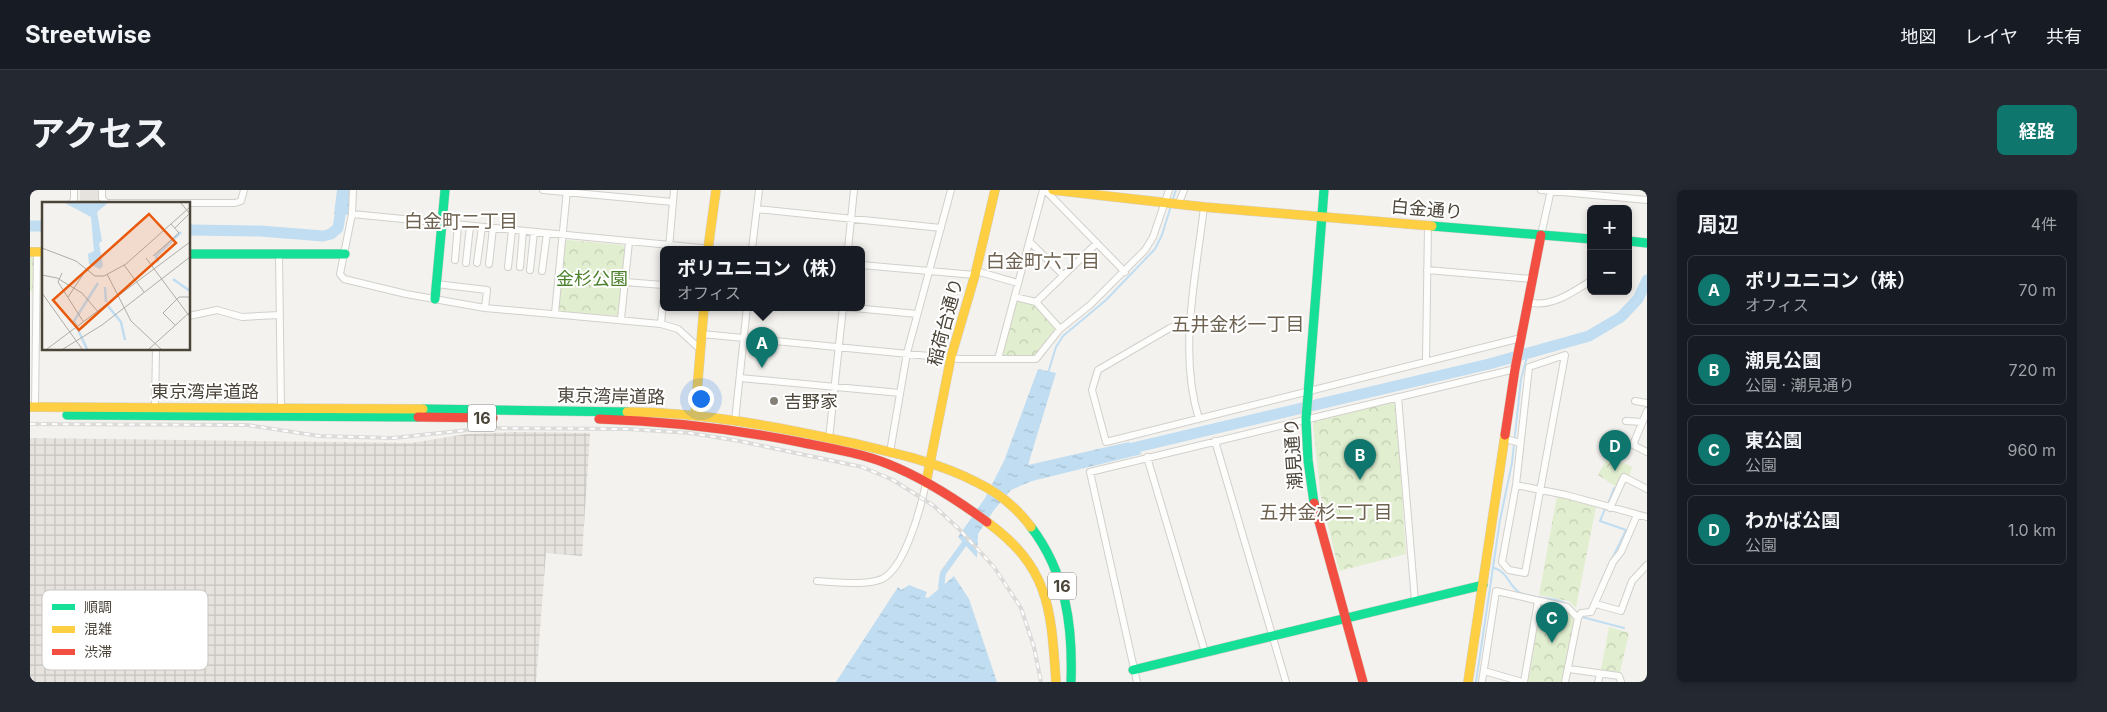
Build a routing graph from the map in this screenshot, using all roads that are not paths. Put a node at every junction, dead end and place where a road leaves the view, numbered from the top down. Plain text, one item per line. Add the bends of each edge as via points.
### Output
1 (102, 190) edge
2 (244, 190) edge
3 (353, 190) edge
4 (445, 190) edge
5 (543, 190) edge
6 (674, 190) edge
7 (716, 190) edge
8 (759, 190) edge
9 (854, 190) edge
10 (951, 190) edge
11 (995, 190) edge
12 (1044, 190) edge
13 (1053, 190) edge
14 (1169, 190) edge
15 (1184, 190) edge
16 (1324, 190) edge
17 (1541, 190) edge
18 (1551, 190) edge
19 (567, 191) edge
20 (1085, 192) edge
21 (1126, 194) edge
22 (1647, 200) edge
23 (106, 202) edge
24 (673, 202) junction
25 (1164, 202) junction
26 (190, 203) edge
27 (1178, 205) junction
28 (1204, 208) junction
29 (757, 210) junction
30 (352, 214) junction
31 (1321, 217) junction
32 (850, 220) junction
33 (442, 224) junction
34 (458, 225) junction
35 (470, 226) junction
36 (1428, 226) junction
37 (482, 227) junction
38 (493, 228) junction
39 (941, 228) junction
40 (512, 230) junction
41 (523, 231) junction
42 (534, 232) junction
43 (546, 234) junction
44 (563, 235) junction
45 (1542, 235) junction
46 (1587, 238) edge
47 (629, 242) junction
48 (1030, 242) junction
49 (1632, 242) edge
50 (1096, 243) junction
51 (1645, 243) edge
52 (661, 246) edge
53 (669, 246) edge
54 (709, 246) edge
55 (752, 246) edge
56 (848, 246) edge
57 (37, 252) edge
58 (190, 254) edge
59 (279, 254) junction
60 (345, 254) junction
61 (454, 260) dead end
62 (466, 263) dead end
63 (477, 263) dead end
64 (489, 264) dead end
65 (865, 265) edge
66 (508, 267) dead end
67 (520, 267) dead end
68 (530, 270) dead end
69 (1427, 270) junction
70 (542, 271) dead end
71 (929, 272) junction
72 (1125, 272) junction
73 (975, 273) junction
74 (1063, 275) junction
75 (1532, 279) junction
76 (625, 282) junction
77 (1018, 283) junction
78 (1587, 283) edge
79 (436, 284) junction
80 (660, 285) edge
81 (1015, 297) junction
82 (435, 299) junction
83 (1036, 302) junction
84 (1528, 302) junction
85 (485, 308) junction
86 (865, 309) edge
87 (662, 311) edge
88 (704, 311) edge
89 (747, 311) edge
90 (844, 311) edge
91 (555, 312) junction
92 (917, 314) junction
93 (279, 315) junction
94 (190, 316) edge
95 (1191, 318) junction
96 (621, 319) junction
97 (661, 324) junction
98 (1060, 329) junction
99 (702, 334) junction
100 (744, 338) junction
101 (1521, 338) junction
102 (839, 347) junction
103 (700, 349) junction
104 (156, 350) edge
105 (907, 353) junction
106 (951, 357) junction
107 (998, 360) junction
108 (1426, 361) junction
109 (1515, 368) junction
110 (740, 378) junction
111 (835, 386) junction
112 (900, 392) junction
113 (1308, 393) junction
114 (1398, 397) junction
115 (1635, 401) dead end
116 (1647, 403) edge
117 (155, 407) junction
118 (281, 408) junction
119 (32, 410) edge
120 (1647, 412) edge
121 (695, 415) junction
122 (1199, 419) junction
123 (1306, 420) junction
124 (736, 421) junction
125 (1626, 421) dead end
126 (1642, 422) junction
127 (1506, 439) junction
128 (1215, 441) junction
129 (1634, 441) junction
130 (828, 443) junction
131 (1520, 443) junction
132 (1647, 448) edge
133 (890, 452) junction
134 (1647, 452) edge
135 (1147, 457) junction
136 (930, 464) junction
137 (926, 483) junction
138 (1516, 485) junction
139 (1647, 489) edge
140 (1540, 490) junction
141 (1610, 508) junction
142 (1637, 515) junction
143 (1647, 517) edge
144 (1647, 565) edge
145 (817, 581) dead end
146 (1483, 585) junction
147 (1415, 600) junction
148 (1538, 601) junction
149 (1596, 604) junction
150 (1343, 618) junction
151 (1578, 618) junction
152 (1272, 636) junction
153 (1205, 652) junction
154 (1569, 669) junction
155 (1134, 670) junction
156 (1484, 671) junction
157 (1600, 674) junction
158 (1056, 682) edge
159 (1071, 682) edge
160 (1137, 682) edge
161 (1286, 682) edge
162 (1363, 682) edge
163 (1468, 682) edge
164 (1482, 682) edge
165 (1523, 682) edge
166 (1565, 682) edge
167 (1598, 682) edge
168 (1622, 682) edge

1 - 23 street
2 - 26 street via 240,201 235,203
3 - 30 street
4 - 33 main road
5 - 19 street
6 - 24 street
7 - 54 main road
8 - 29 street
9 - 32 street
10 - 39 street
11 - 73 main road, 稲荷台通り
12 - 48 street
12 - 50 street
13 - 20 main road, 白金通り
14 - 25 street
15 - 27 street
16 - 31 main road, 潮見通り
17 - 18 street
18 - 22 street
18 - 45 street
19 - 24 street
19 - 44 street
20 - 21 main road, 白金通り
21 - 25 main road, 白金通り
24 - 53 street
25 - 27 main road, 白金通り
25 - 72 street via 1153,237
27 - 28 main road, 白金通り
28 - 31 main road, 白金通り
28 - 95 street
29 - 32 street
29 - 55 street
30 - 33 street
30 - 60 street
31 - 36 main road, 白金通り
31 - 113 main road, 潮見通り
32 - 39 street
32 - 56 street
33 - 34 street
33 - 79 main road
34 - 35 street
34 - 61 street
35 - 37 street
35 - 62 street
36 - 45 main road, 白金通り
36 - 69 street
37 - 38 street
37 - 63 street
38 - 40 street
38 - 64 street
39 - 71 street
40 - 41 street
40 - 66 street
41 - 42 street
41 - 67 street
42 - 43 street
42 - 68 street
43 - 44 street
43 - 70 street
44 - 47 street
44 - 91 street
45 - 46 main road, 白金通り
45 - 75 main road
47 - 52 street
47 - 76 street
48 - 74 street
48 - 77 street
49 - 51 main road
50 - 72 street
50 - 74 street
57 - 119 street
58 - 59 main road
59 - 60 main road
59 - 93 street
60 - 82 street via 340,274 344,279
65 - 71 street
69 - 75 street
69 - 108 street
71 - 73 street
71 - 92 street
72 - 98 street
73 - 77 street
73 - 106 main road, 稲荷台通り
74 - 83 street
75 - 84 main road
76 - 80 street
76 - 96 street
77 - 81 street
78 - 84 street via 1553,301 1539,305
79 - 82 main road
79 - 85 street via 487,290
81 - 83 street
81 - 107 street
82 - 85 street
83 - 98 street
84 - 101 main road
85 - 91 street
86 - 92 street
87 - 97 street
88 - 99 main road
89 - 100 street
90 - 102 street
91 - 96 street
92 - 105 street
93 - 94 street via 242,317 217,310
93 - 118 street
95 - 122 street via 1189,373
95 - 122 street via 1098,370 1092,390 1106,442
96 - 97 street
97 - 103 street via 678,329
98 - 107 street via 1036,359
99 - 100 street
99 - 103 main road
100 - 102 street
100 - 110 street
101 - 108 street
101 - 109 main road
102 - 105 street
102 - 111 street
103 - 121 main road
104 - 117 street
105 - 106 street
105 - 112 street
106 - 107 street
106 - 136 main road, 稲荷台通り
108 - 113 street
109 - 114 street
109 - 127 main road
110 - 111 street
110 - 124 street
111 - 112 street
111 - 130 street
112 - 133 street
113 - 122 street
113 - 123 main road, 潮見通り
114 - 123 street
114 - 147 street
115 - 116 street
117 - 118 main road, 東京湾岸道路 / 16
117 - 119 main road, 東京湾岸道路 / 16
118 - 121 main road, 東京湾岸道路 / 16 via 625,411
119 - 130 main road, 東京湾岸道路 / 16 via 642,420
120 - 126 street
121 - 124 main road, 東京湾岸道路 / 16
123 - 128 street
123 - 150 main road, 潮見通り via 1315,511
124 - 130 main road, 東京湾岸道路 / 16
125 - 126 street
126 - 129 street
127 - 131 street
127 - 146 main road
128 - 135 street
128 - 152 street
129 - 132 street
129 - 134 street via 1633,445
130 - 133 main road, 東京湾岸道路 / 16
130 - 137 main road, 東京湾岸道路 / 16 via 887,464
131 - 138 street
131 - 140 street via 1529,367 1565,355
133 - 136 main road, 東京湾岸道路 / 16
135 - 153 street
135 - 155 street via 1090,472
136 - 137 main road, 稲荷台通り
136 - 159 main road, 東京湾岸道路 / 16 via 975,481 1010,506 1042,541 1059,576 1072,630
137 - 145 street via 922,503 901,557 886,577 874,582
137 - 158 main road, 東京湾岸道路 / 16 via 994,526 1025,556 1047,598 1053,620
138 - 140 street
138 - 140 street via 1502,562 1509,570 1525,573
139 - 141 street via 1624,477
140 - 141 street
141 - 142 street
142 - 143 street
142 - 149 street
144 - 149 street via 1632,582 1621,611
146 - 147 main road
146 - 163 main road
147 - 150 main road
148 - 151 street via 1567,607
148 - 156 street via 1496,591
148 - 165 street
149 - 151 street via 1591,612
150 - 152 main road
150 - 162 main road, 潮見通り
151 - 154 street
152 - 153 main road
152 - 161 street
153 - 155 main road
154 - 157 street
154 - 166 street
155 - 160 street
156 - 164 street
156 - 165 street
157 - 167 street
157 - 168 street via 1619,676

